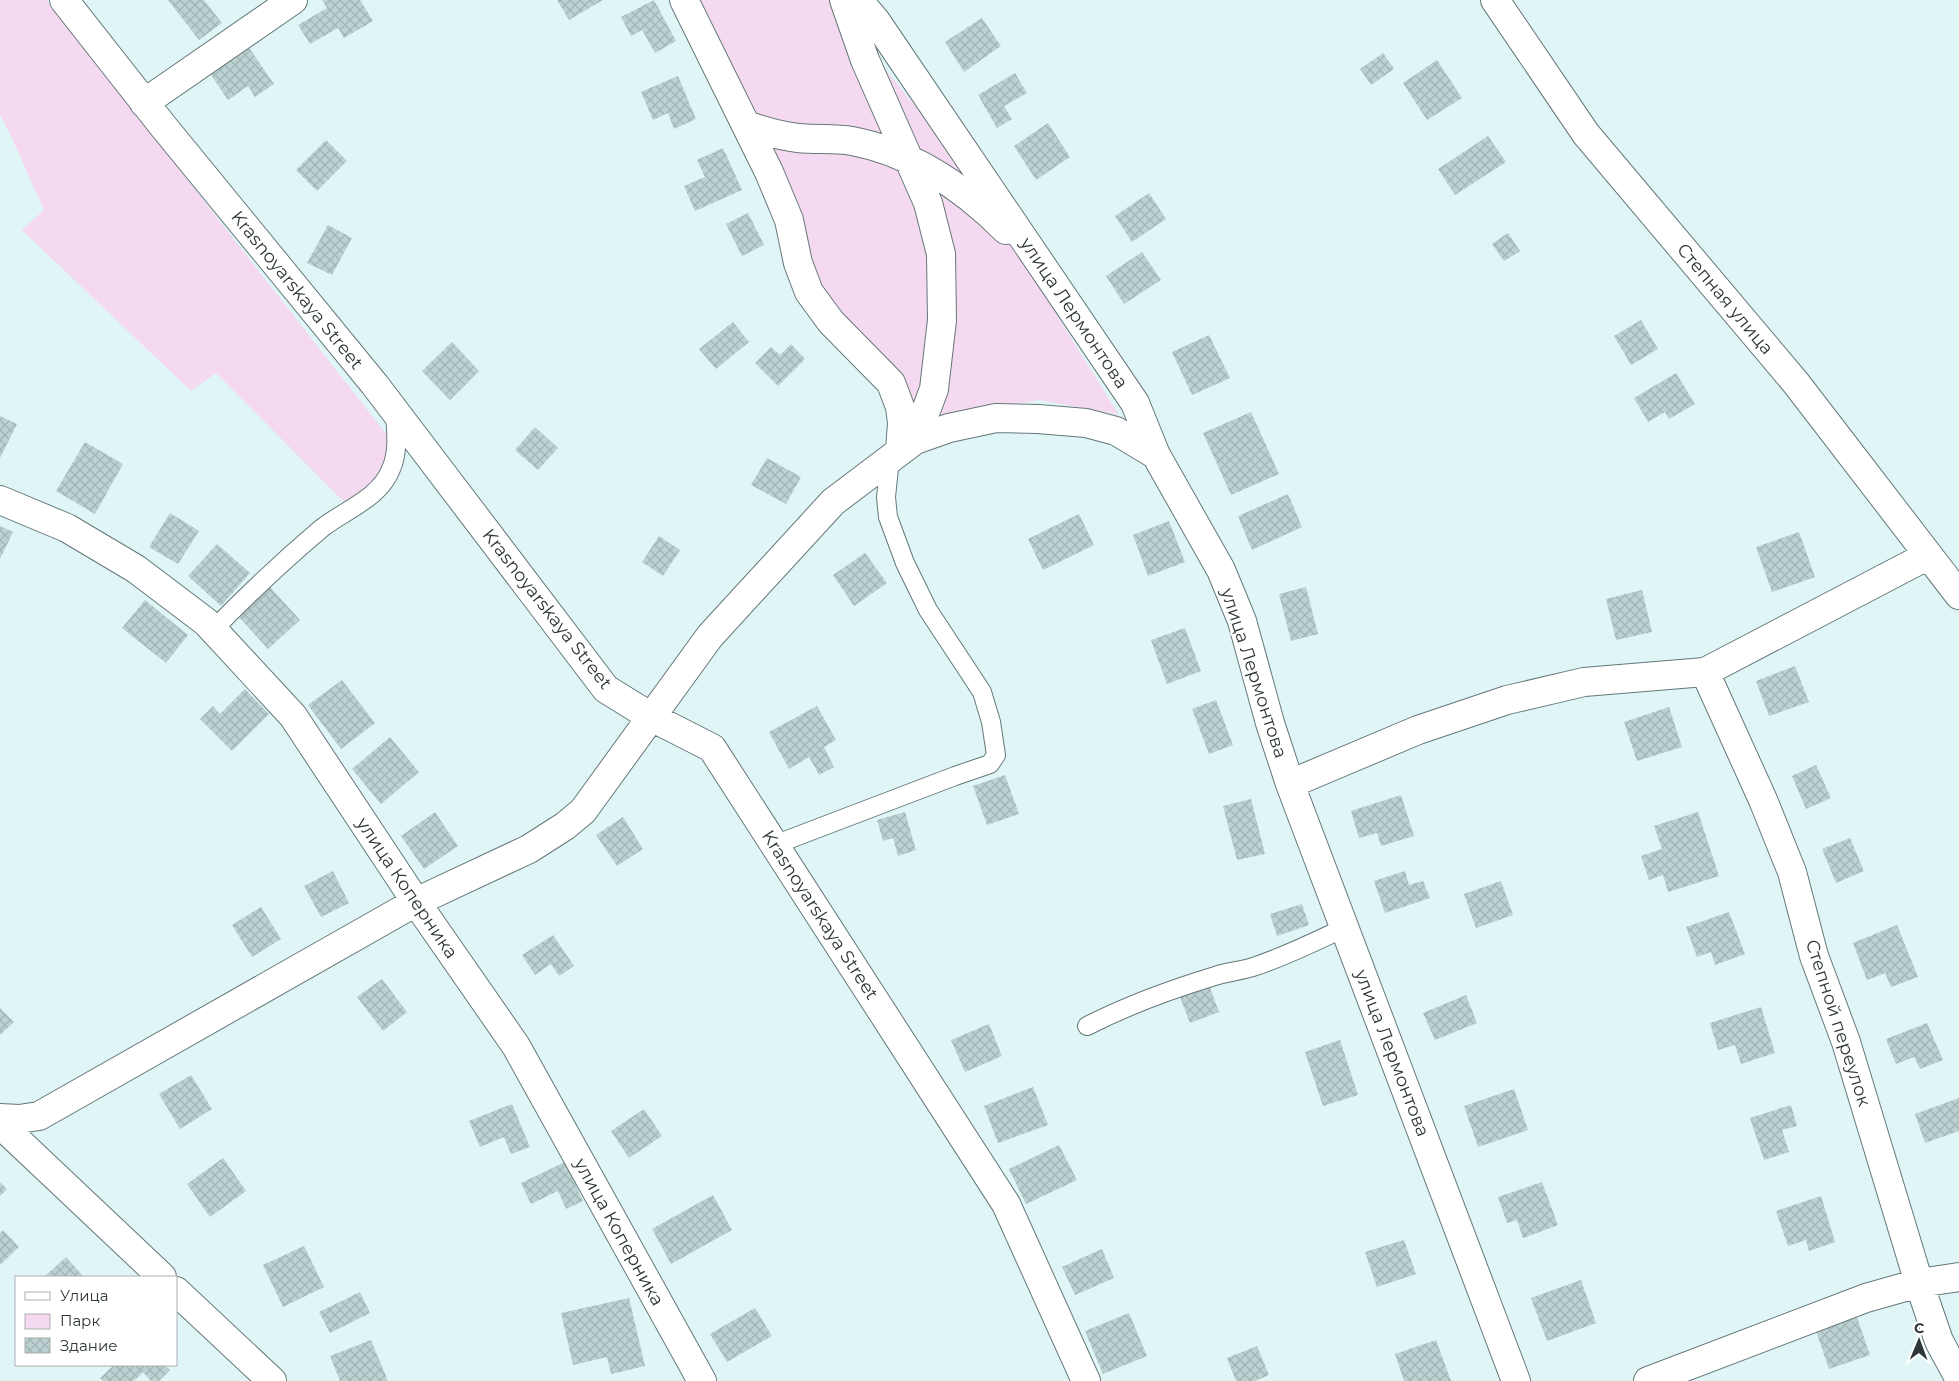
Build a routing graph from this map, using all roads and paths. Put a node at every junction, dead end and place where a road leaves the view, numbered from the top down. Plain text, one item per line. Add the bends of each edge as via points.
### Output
1 (64, 0) edge
2 (293, 0) edge
3 (684, 0) edge
4 (844, 0) edge
5 (858, 0) edge
6 (1495, 0) edge
7 (144, 102) junction
8 (746, 125) junction
9 (911, 161) junction
10 (1043, 267) junction
11 (395, 412) junction
12 (902, 449) junction
13 (1156, 455) junction
14 (0, 500) edge
15 (1928, 556) junction
16 (1959, 595) edge
17 (213, 630) junction
18 (1705, 672) junction
19 (653, 718) junction
20 (1290, 784) junction
21 (774, 845) junction
22 (416, 902) junction
23 (1344, 928) junction
24 (1087, 1026) dead end
25 (0, 1118) edge
26 (0, 1124) edge
27 (161, 1276) edge
28 (1959, 1277) edge
29 (1919, 1283) junction
30 (178, 1293) edge
31 (1959, 1378) edge
32 (272, 1381) edge
33 (702, 1381) edge
34 (1086, 1381) edge
35 (1516, 1381) edge
36 (1648, 1381) edge

1 - 7 street, Krasnoyarskaya Street
2 - 7 street
3 - 8 street
4 - 9 street via 865,60
5 - 10 street, улица Лермонтова via 876,21
6 - 15 street, Степная улица via 1586,134 1796,383
7 - 11 street, Krasnoyarskaya Street
8 - 9 street via 798,138 850,141 886,149
8 - 12 street via 789,220 798,263 809,292 831,322 891,383 900,407
9 - 10 street via 963,193 995,219
9 - 12 street via 928,203 940,254 942,320 934,389
10 - 13 street, улица Лермонтова via 1135,402
11 - 17 lane via 397,447 391,470 381,487 324,527 248,594
11 - 19 street, Krasnoyarskaya Street via 606,689
12 - 13 street via 949,428 996,418 1086,423 1116,431
12 - 19 street via 833,502 780,559 710,636
12 - 21 lane via 886,497 888,517 928,610 982,692 992,722 996,755 990,764
13 - 20 street, улица Лермонтова via 1221,570 1242,621
14 - 17 street, улица Коперника via 67,528 136,569
15 - 16 street, Степная улица
15 - 18 street
17 - 22 street, улица Коперника via 293,716
18 - 20 street via 1584,682 1507,700 1418,730
18 - 29 street, Степной переулок via 1792,872 1814,956 1846,1042
19 - 21 street, Krasnoyarskaya Street via 712,748
19 - 22 street via 583,811 565,826 529,849
20 - 23 street, улица Лермонтова
21 - 34 street, Krasnoyarskaya Street via 1006,1204
22 - 25 street via 39,1116
22 - 33 street, улица Коперника via 516,1046
23 - 24 lane via 1279,958 1125,1006
23 - 35 street, улица Лермонтова
26 - 27 street
28 - 29 street
29 - 31 street, Степной переулок via 1939,1341
29 - 36 street via 1866,1298
30 - 32 street

